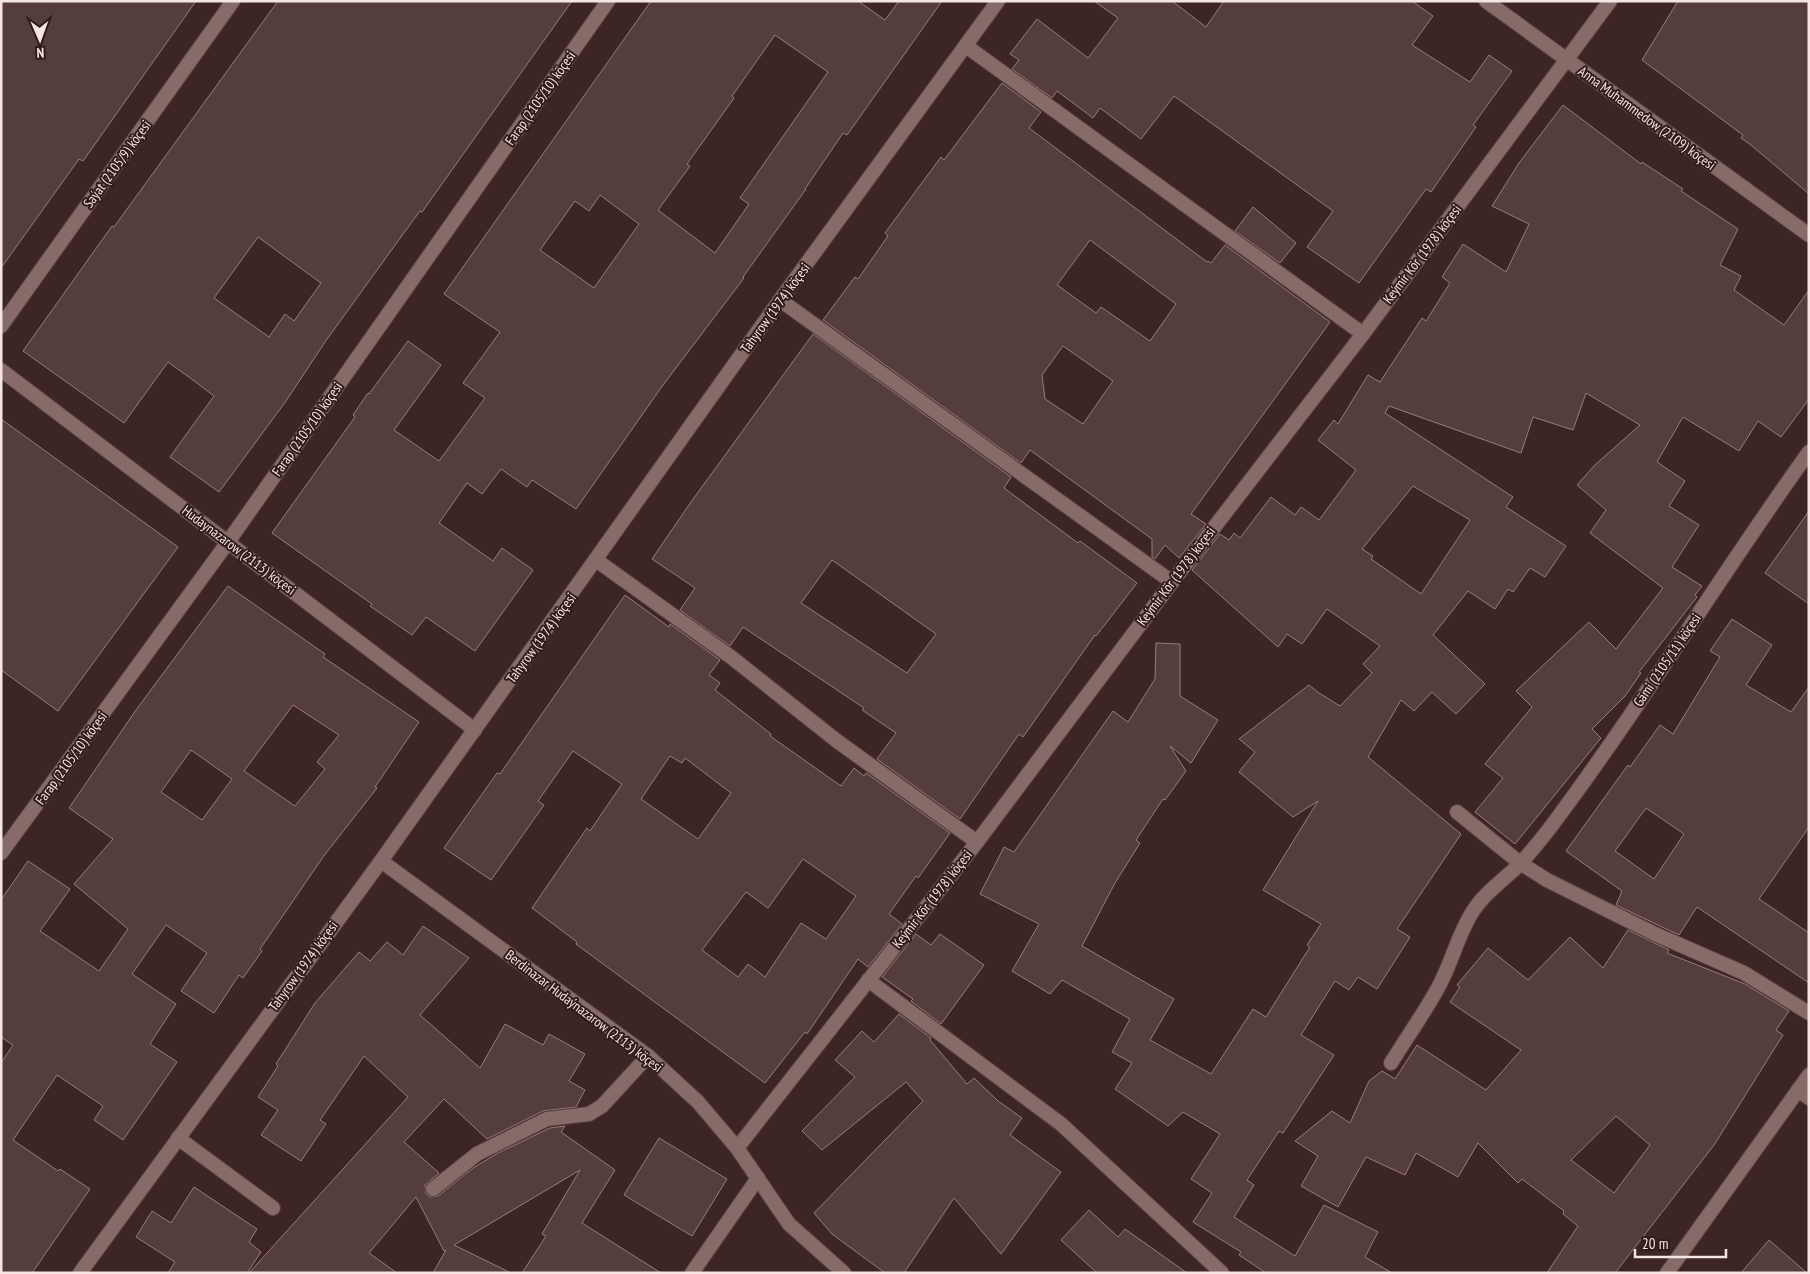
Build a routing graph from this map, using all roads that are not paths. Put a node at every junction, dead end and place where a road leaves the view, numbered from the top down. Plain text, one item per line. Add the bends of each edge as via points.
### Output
1 (233, 1) edge
2 (608, 1) edge
3 (998, 1) edge
4 (1486, 1) edge
5 (1610, 1) edge
6 (966, 46) junction
7 (1567, 60) junction
8 (1809, 236) edge
9 (780, 300) junction
10 (1, 326) edge
11 (1362, 334) junction
12 (1, 370) edge
13 (1809, 452) edge
14 (228, 542) junction
15 (596, 560) junction
16 (1172, 582) junction
17 (475, 730) junction
18 (1457, 812) dead end
19 (977, 842) junction
20 (1, 853) edge
21 (381, 861) junction
22 (1520, 863) junction
23 (868, 980) junction
24 (1809, 1013) edge
25 (648, 1056) junction
26 (1391, 1062) dead end
27 (1809, 1075) edge
28 (1803, 1094) edge
29 (178, 1138) junction
30 (737, 1148) junction
31 (758, 1178) junction
32 (433, 1189) dead end
33 (272, 1208) dead end
34 (80, 1273) edge
35 (692, 1273) edge
36 (844, 1273) edge
37 (1222, 1273) edge
38 (1667, 1273) edge

1 - 10 street, Saýat (2105/9) köçesi
2 - 14 street, Farap (2105/10) köçesi
3 - 6 street, Tahyrow (1974) köçesi
4 - 7 street, Anna Muhammedow (2109) köçesi
5 - 7 street, Keýmir Kör (1978) köçesi
6 - 9 street, Tahyrow (1974) köçesi
6 - 11 street
7 - 8 street, Anna Muhammedow (2109) köçesi
7 - 11 street, Keýmir Kör (1978) köçesi
9 - 15 street, Tahyrow (1974) köçesi
9 - 16 street
11 - 16 street, Keýmir Kör (1978) köçesi
12 - 14 street, Hudaynazarow (2113) köçesi
13 - 22 street, Gämi (2105/11) köçesi via 1561,814
14 - 17 street, Hudaynazarow (2113) köçesi
14 - 20 street, Farap (2105/10) köçesi
15 - 17 street, Tahyrow (1974) köçesi
15 - 19 street
16 - 19 street, Keýmir Kör (1978) köçesi
17 - 21 street, Tahyrow (1974) köçesi
18 - 22 street
19 - 23 street, Keýmir Kör (1978) köçesi
21 - 25 street, Berdinazar Hudaýnazarow (2113) köçesi
21 - 29 street, Tahyrow (1974) köçesi
22 - 24 street via 1576,896 1744,973
22 - 26 street, Gämi (2105/11) köçesi via 1474,909 1439,986
23 - 30 street, Keýmir Kör (1978) köçesi
23 - 37 street via 1061,1124
25 - 30 street, Berdinazar Hudaýnazarow (2113) köçesi via 698,1102
25 - 32 street via 602,1106 589,1114 547,1119 534,1125 478,1154
27 - 28 street
28 - 38 street
29 - 33 street
29 - 34 street, Tahyrow (1974) köçesi
30 - 31 street, Berdinazar Hudaýnazarow (2113) köçesi
31 - 35 street
31 - 36 street, Berdinazar Hudaýnazarow (2113) köçesi via 789,1224

